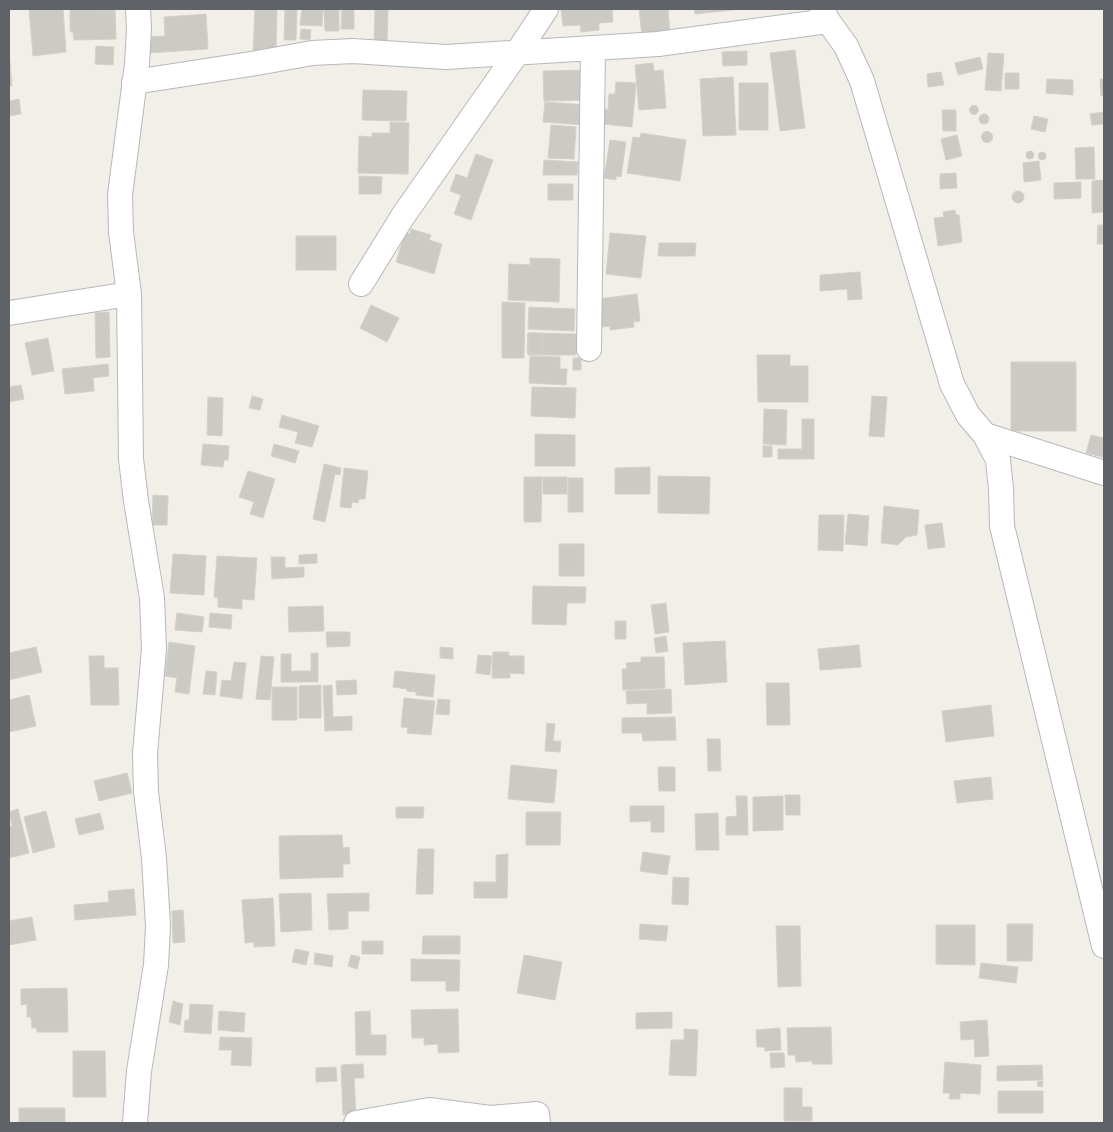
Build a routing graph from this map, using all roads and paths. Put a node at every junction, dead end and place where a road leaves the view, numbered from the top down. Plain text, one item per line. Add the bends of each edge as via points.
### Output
1 (138, 9) edge
2 (546, 9) edge
3 (825, 15) edge
4 (593, 48) junction
5 (517, 53) junction
6 (134, 82) junction
7 (361, 284) dead end
8 (129, 294) junction
9 (9, 313) edge
10 (589, 349) dead end
11 (985, 435) junction
12 (1104, 473) edge
13 (1104, 946) edge
14 (135, 1123) edge
15 (356, 1123) edge
16 (538, 1123) edge

1 - 6 street
2 - 5 street
3 - 4 street via 658,44
3 - 11 street via 846,46 862,81 952,384 968,415
4 - 5 street
4 - 10 street
5 - 6 street via 446,57 312,53
5 - 7 street via 403,216
6 - 8 street via 120,195
8 - 9 street
8 - 14 street via 130,460 152,598 154,648 145,754 158,926 156,965 139,1071
11 - 12 street
11 - 13 street via 998,460 1002,526
15 - 16 street via 429,1110 490,1118 537,1114

